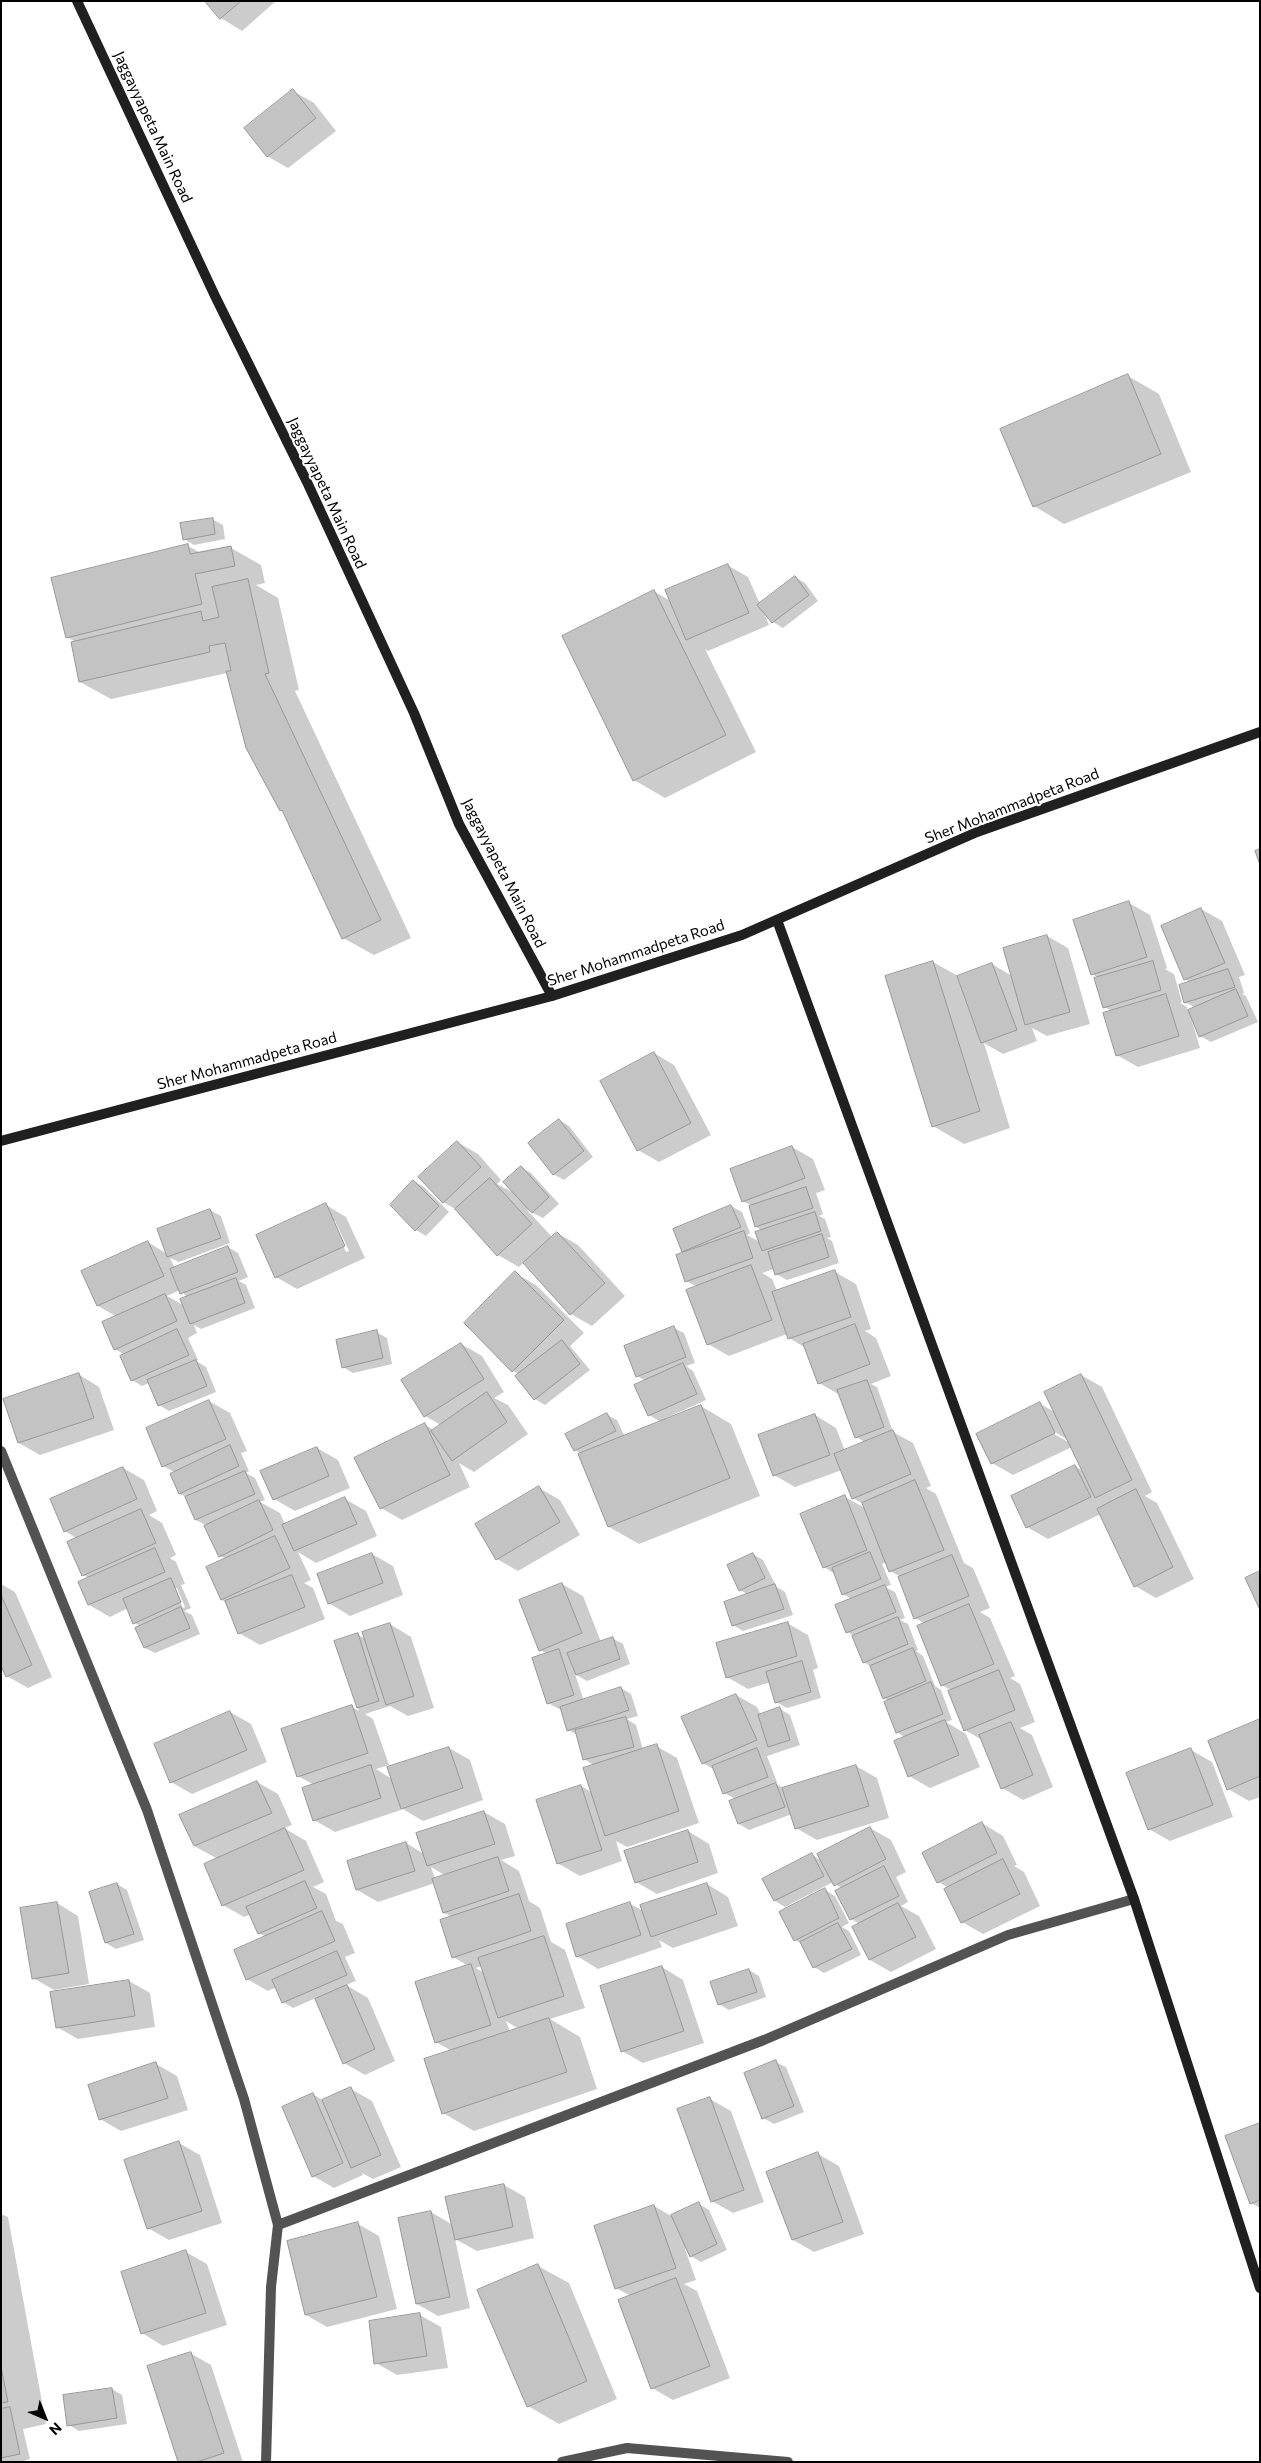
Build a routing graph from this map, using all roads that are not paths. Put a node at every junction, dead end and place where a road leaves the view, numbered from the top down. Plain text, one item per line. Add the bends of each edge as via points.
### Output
1 (77, 1) edge
2 (1260, 732) edge
3 (776, 920) junction
4 (552, 996) junction
5 (1, 1141) edge
6 (1, 1451) edge
7 (1134, 1899) junction
8 (278, 2226) junction
9 (1260, 2288) edge
10 (266, 2462) edge
11 (562, 2462) edge
12 (788, 2462) edge

1 - 4 main road, Jaggayyapeta Main Road via 215,296 307,482 414,714 460,824
2 - 3 main road, Sher Mohammadpeta Road via 977,832
3 - 4 main road, Sher Mohammadpeta Road via 742,935
3 - 7 main road
4 - 5 main road, Sher Mohammadpeta Road
6 - 8 street via 147,1810 244,2099
7 - 8 street via 1008,1935 764,2040
7 - 9 main road
8 - 10 street via 271,2287
11 - 12 street via 627,2448

